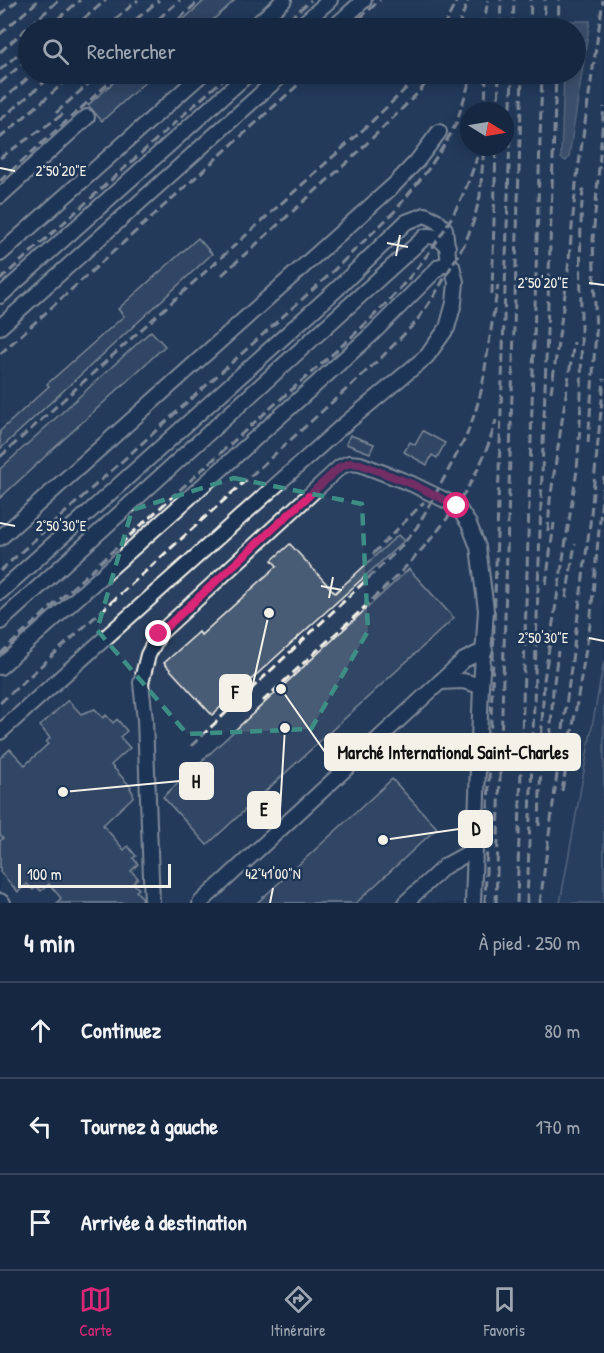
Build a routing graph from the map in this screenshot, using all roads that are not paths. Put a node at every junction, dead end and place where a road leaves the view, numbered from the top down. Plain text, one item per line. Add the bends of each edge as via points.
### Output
1 (285, 0) edge
2 (330, 0) edge
3 (363, 0) edge
4 (264, 18) edge
5 (309, 18) edge
6 (344, 18) edge
7 (191, 84) edge
8 (237, 84) edge
9 (272, 84) edge
10 (87, 117) dead end
11 (439, 132) dead end
12 (0, 196) edge
13 (448, 247) junction
14 (0, 254) edge
15 (450, 264) junction
16 (0, 296) edge
17 (0, 327) edge
18 (0, 538) edge
19 (0, 592) edge
20 (0, 622) edge
21 (485, 650) junction
22 (0, 668) edge
23 (440, 682) junction
24 (481, 686) junction
25 (0, 732) edge
26 (474, 850) junction
27 (152, 903) edge
28 (200, 903) edge
29 (405, 903) edge
30 (473, 903) edge

1 - 4 street
2 - 5 street
3 - 6 street
7 - 14 street
8 - 16 street
9 - 17 street
10 - 12 street
11 - 18 street via 394,185
13 - 15 street
13 - 19 street via 445,229 436,220 425,215 406,222
13 - 20 street via 439,238 426,236
15 - 22 street via 440,266 372,334
15 - 25 street via 456,282 454,303 447,328 427,356 339,429
21 - 23 street via 464,660
21 - 24 street
21 - 27 street via 486,610 478,547 457,506 360,464 340,467 159,634 148,655 141,683
23 - 24 street via 463,681
23 - 28 street
24 - 26 street
26 - 29 street via 445,866
26 - 30 street

